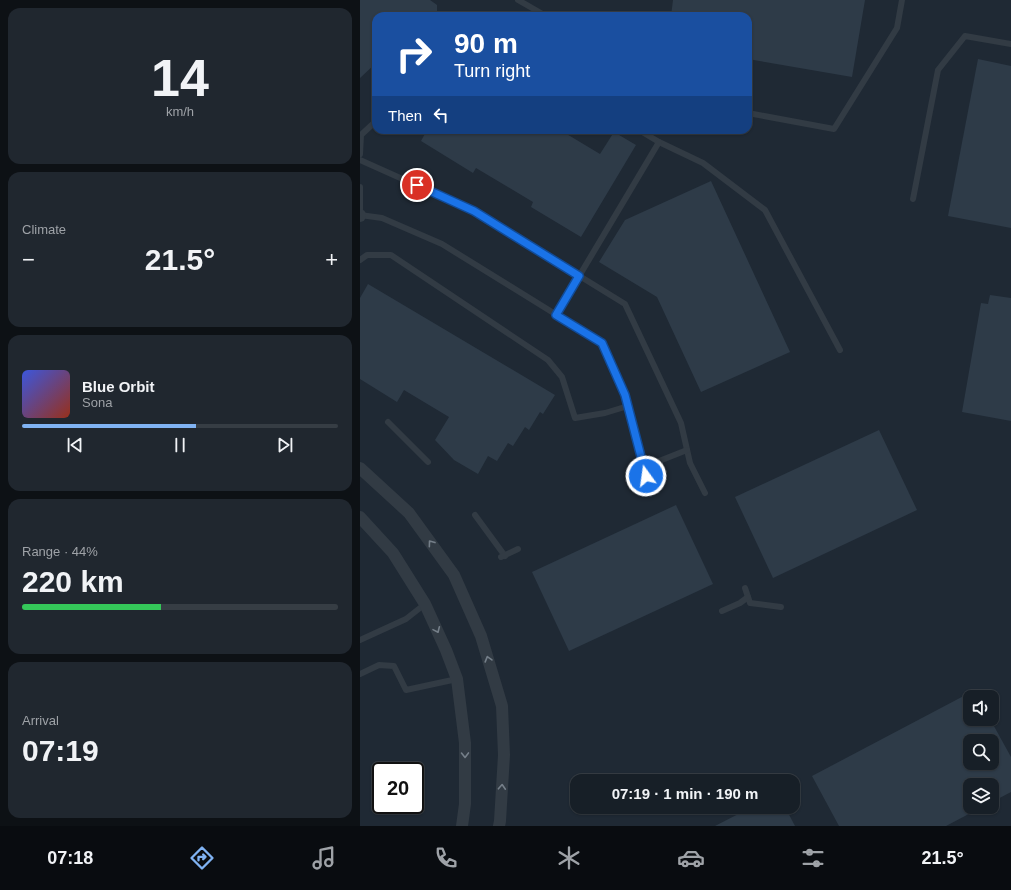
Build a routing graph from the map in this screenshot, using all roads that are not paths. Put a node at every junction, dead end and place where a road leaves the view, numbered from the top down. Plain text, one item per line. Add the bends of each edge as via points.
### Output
1 (518, 0) edge
2 (902, 0) edge
3 (539, 12) edge
4 (1011, 44) edge
5 (752, 114) edge
6 (372, 124) edge
7 (646, 134) edge
8 (659, 142) junction
9 (360, 154) edge
10 (360, 160) edge
11 (360, 187) edge
12 (913, 199) dead end
13 (360, 216) edge
14 (360, 260) edge
15 (579, 276) junction
16 (556, 315) junction
17 (840, 350) dead end
18 (628, 406) junction
19 (388, 422) dead end
20 (687, 450) junction
21 (428, 462) dead end
22 (644, 467) junction
23 (360, 468) edge
24 (640, 492) dead end
25 (705, 493) dead end
26 (475, 515) dead end
27 (360, 518) edge
28 (518, 549) dead end
29 (745, 588) dead end
30 (748, 597) junction
31 (426, 604) junction
32 (781, 607) dead end
33 (722, 611) dead end
34 (360, 640) edge
35 (360, 674) edge
36 (457, 679) junction
37 (462, 826) edge
38 (499, 826) edge

1 - 3 lane
2 - 5 lane via 897,28 834,129
4 - 12 lane via 965,36 938,70
6 - 9 lane via 361,135
7 - 8 lane
8 - 15 lane
8 - 17 lane via 703,163 765,210
10 - 15 lane via 474,211
11 - 13 lane
13 - 16 lane via 382,218 442,244
14 - 18 lane via 367,255 391,255 548,360 562,377 575,418 605,414
15 - 16 lane
15 - 20 lane via 625,304 681,424
16 - 18 lane via 602,343
18 - 22 lane
19 - 21 lane
20 - 22 lane
20 - 25 lane
22 - 24 lane via 646,476
38 -> 23 street via 504,755 502,706 481,636 454,575 409,513
26 - 28 lane via 503,557
27 - 31 street via 393,553
29 - 30 lane
30 - 32 lane via 750,603
30 - 33 lane
31 - 34 lane via 406,619
31 -> 36 street
35 - 36 lane via 379,665 394,666 406,690
36 -> 37 street via 465,743 466,804

